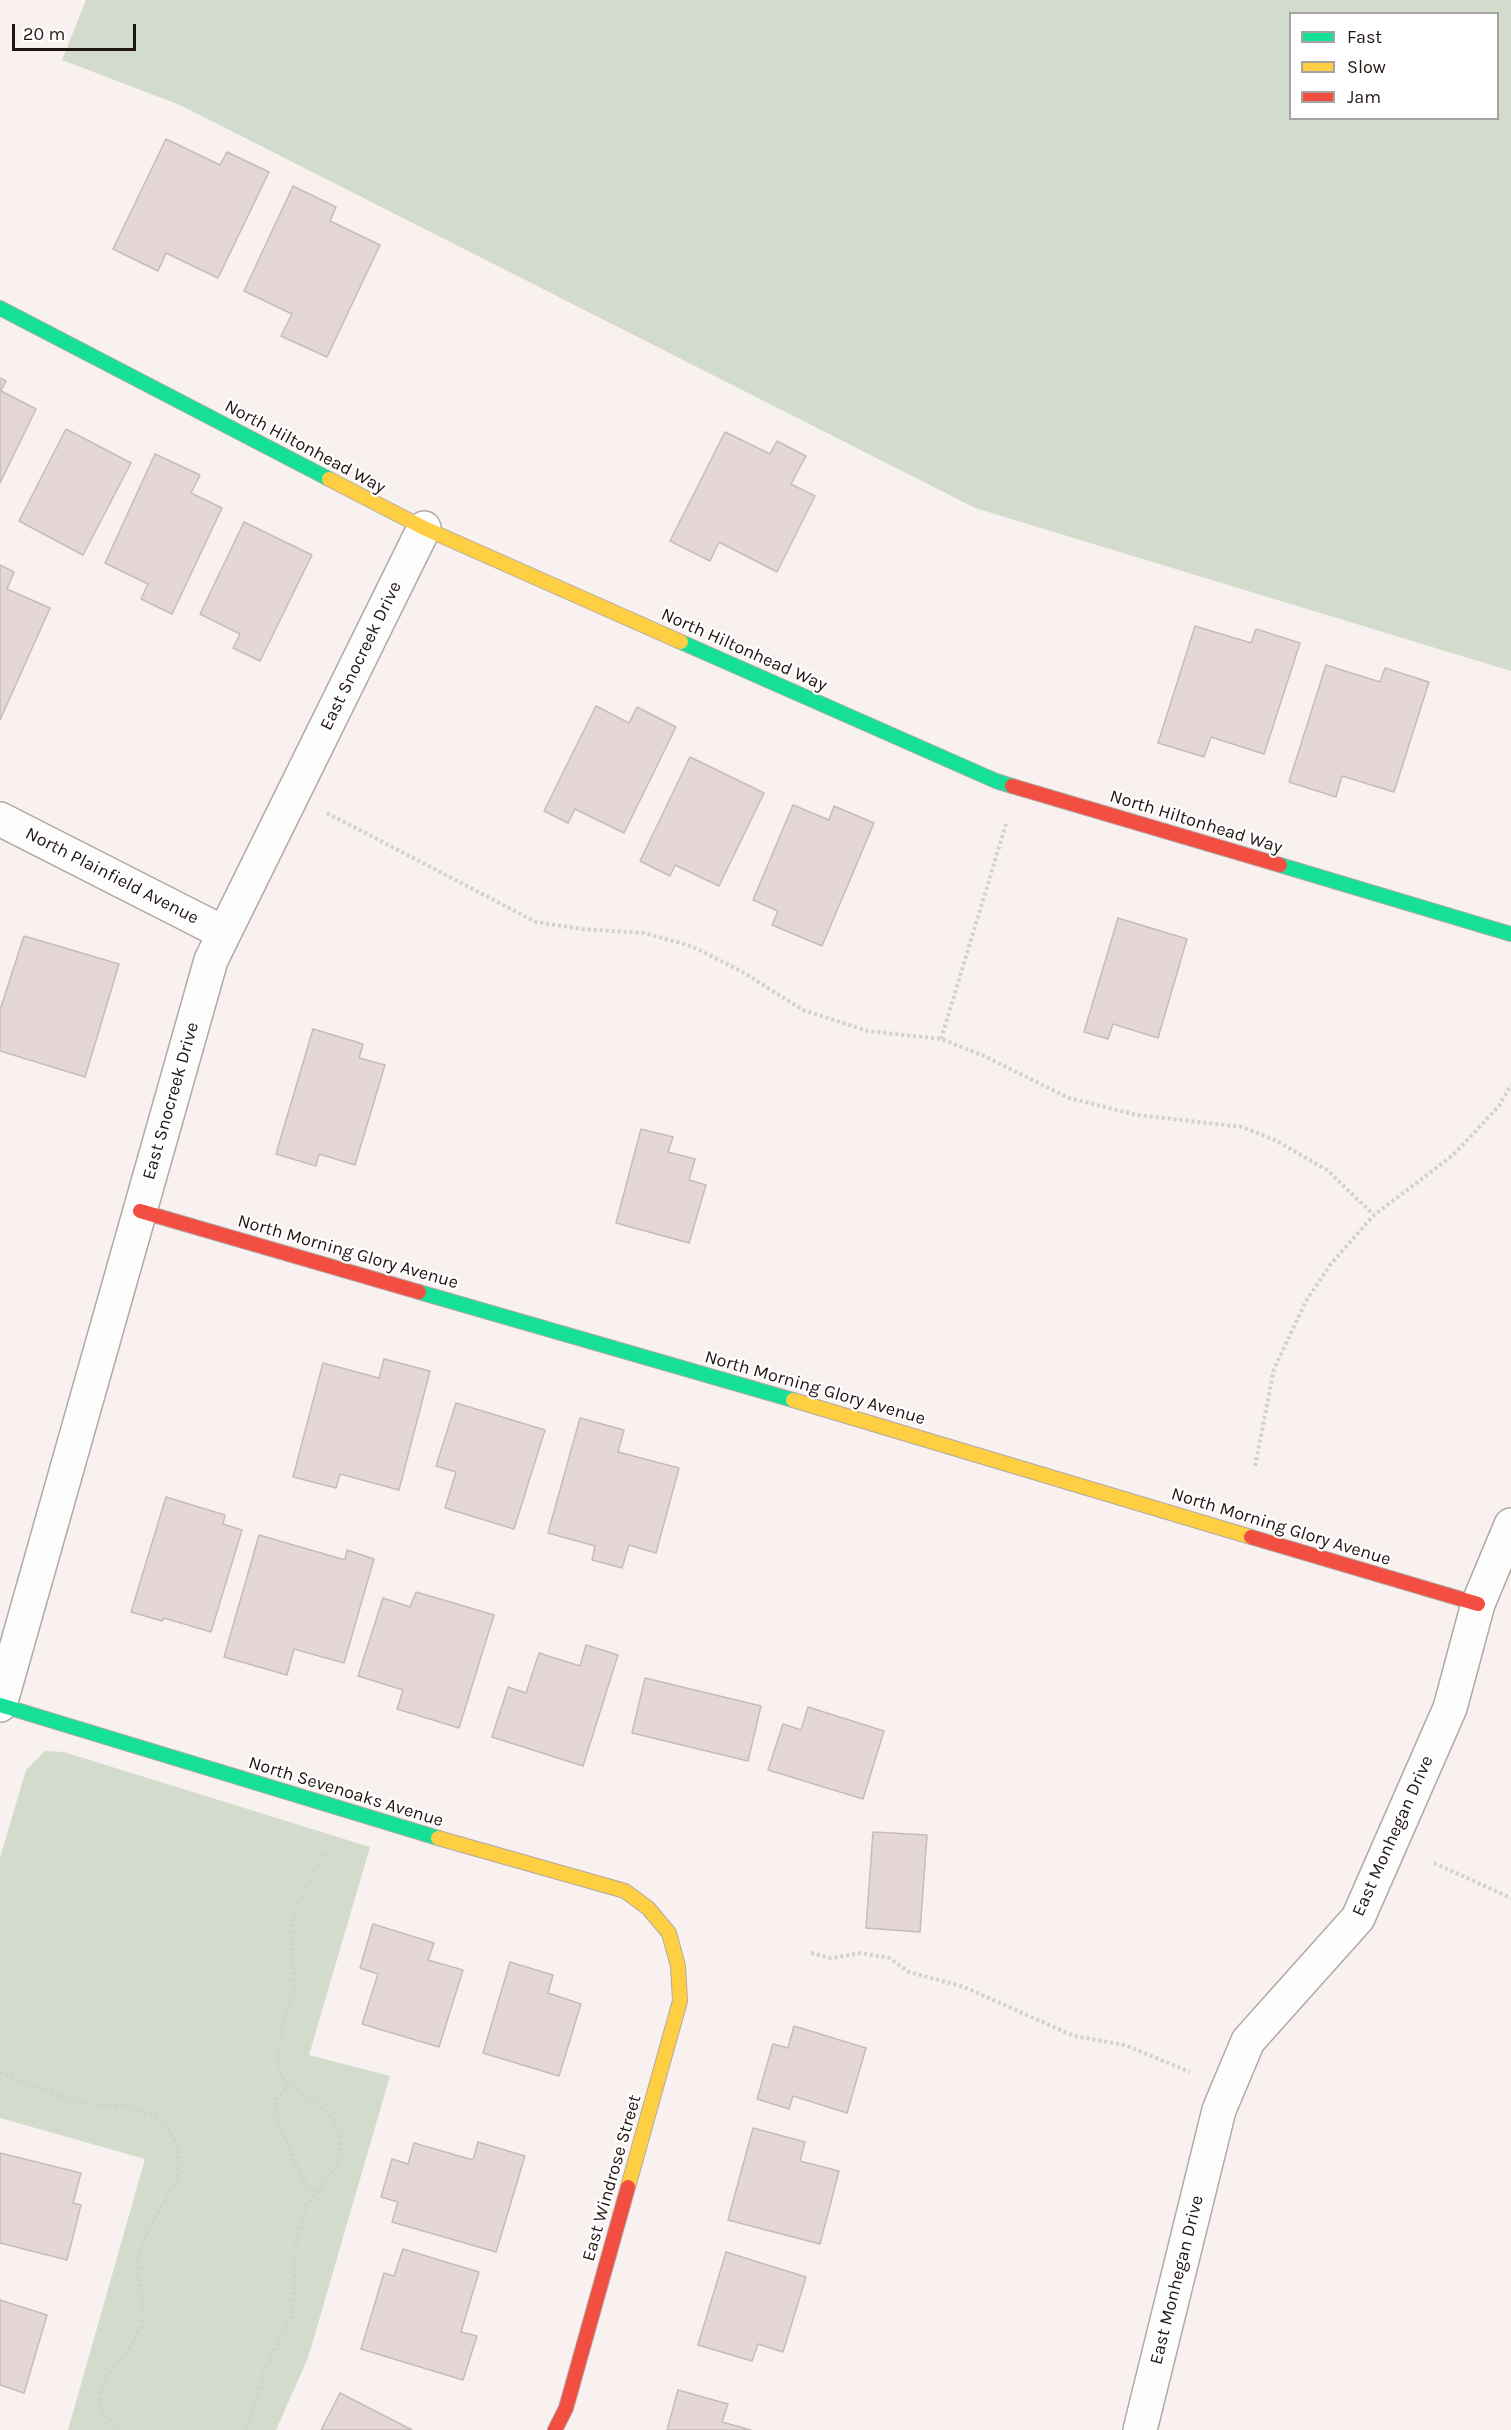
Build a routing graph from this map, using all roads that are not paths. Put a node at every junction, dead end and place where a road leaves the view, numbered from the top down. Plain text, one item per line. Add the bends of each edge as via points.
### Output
1 (0, 308) edge
2 (424, 528) junction
3 (0, 819) edge
4 (224, 933) junction
5 (1511, 934) edge
6 (140, 1211) junction
7 (1511, 1525) edge
8 (1478, 1604) junction
9 (0, 1705) edge
10 (669, 1934) joint
11 (555, 2430) edge
12 (1140, 2430) edge

1 - 2 street, North Hiltonhead Way
2 - 4 street, East Snocreek Drive
2 - 5 street, North Hiltonhead Way via 996,781
3 - 4 street, North Plainfield Avenue
4 - 6 street, East Snocreek Drive via 211,960
6 - 8 street, North Morning Glory Avenue
6 - 9 street, East Snocreek Drive
7 - 8 street, East Monhegan Drive
8 - 12 street, East Monhegan Drive via 1450,1708 1358,1918 1248,2041 1219,2110
9 - 10 street, North Sevenoaks Avenue via 341,1810 625,1891 648,1908
10 - 11 street, East Windrose Street via 678,1966 680,2001 566,2408

